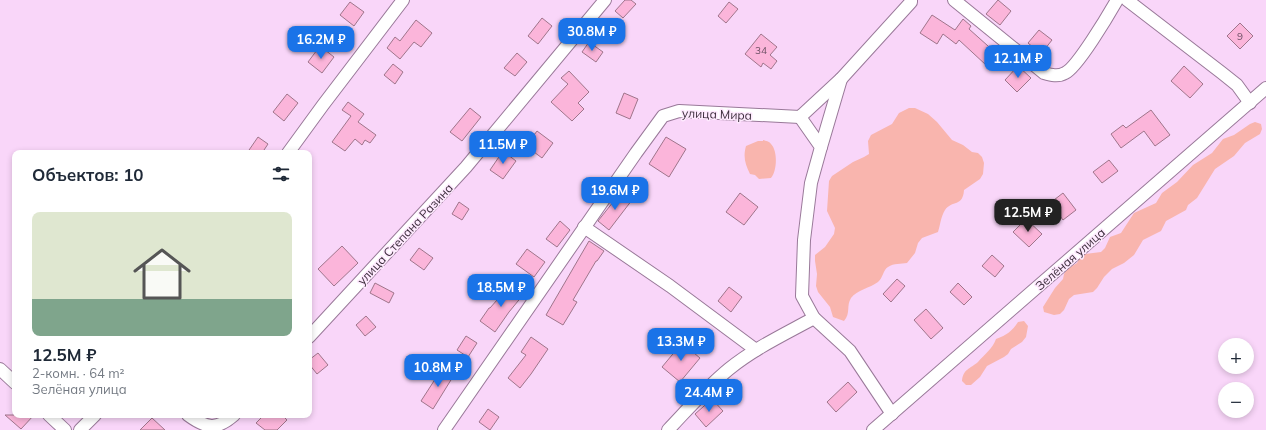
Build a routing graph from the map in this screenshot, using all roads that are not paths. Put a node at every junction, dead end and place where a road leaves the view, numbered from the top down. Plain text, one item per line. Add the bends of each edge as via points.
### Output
1 (403, 0) edge
2 (605, 0) edge
3 (954, 0) edge
4 (1117, 0) edge
5 (1127, 0) edge
6 (912, 1) edge
7 (841, 79) junction
8 (1266, 88) edge
9 (1250, 103) junction
10 (800, 117) junction
11 (821, 147) junction
12 (290, 150) edge
13 (584, 227) junction
14 (814, 318) junction
15 (312, 334) edge
16 (756, 350) junction
17 (0, 369) edge
18 (12, 380) edge
19 (892, 414) junction
20 (52, 418) edge
21 (92, 418) edge
22 (231, 418) edge
23 (194, 422) edge
24 (65, 430) edge
25 (80, 430) edge
26 (444, 430) edge
27 (668, 430) edge
28 (873, 430) edge

1 - 12 street
2 - 15 street, улица Степана Разина via 466,168
3 - 4 street via 1044,73 1054,76 1066,73 1079,58
5 - 9 street via 1237,85
6 - 7 street
7 - 10 street
7 - 11 street
8 - 9 street, Зелёная улица
9 - 19 street, Зелёная улица
10 - 11 street
10 - 13 street, улица Мира via 691,111 679,111 663,116
11 - 14 street via 811,183 804,240 802,296
13 - 16 street via 670,286
13 - 26 street, улица Мира
14 - 16 street
14 - 19 street via 850,352
16 - 27 street via 729,369 701,394
17 - 18 street
19 - 28 street, Зелёная улица
20 - 24 street
21 - 25 street
22 - 23 street via 221,427 214,428

